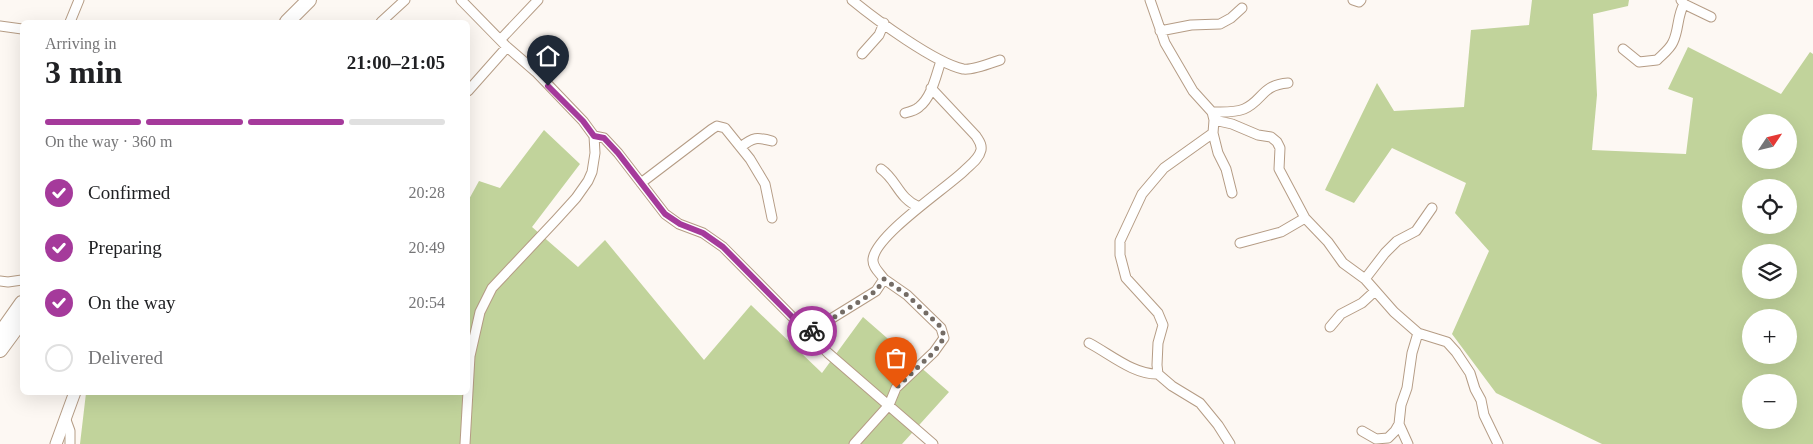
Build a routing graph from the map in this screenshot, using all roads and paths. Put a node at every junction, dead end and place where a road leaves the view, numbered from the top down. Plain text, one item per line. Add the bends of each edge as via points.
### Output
1 (79, 0) edge
2 (309, 0) edge
3 (405, 0) edge
4 (461, 0) edge
5 (538, 0) edge
6 (852, 0) edge
7 (1150, 0) edge
8 (1353, 0) edge
9 (1361, 0) edge
10 (1682, 2) edge
11 (1242, 8) dead end
12 (1711, 17) dead end
13 (71, 20) edge
14 (289, 20) edge
15 (383, 20) edge
16 (884, 23) junction
17 (0, 26) edge
18 (20, 30) edge
19 (1160, 31) junction
20 (501, 39) junction
21 (507, 47) junction
22 (1623, 50) dead end
23 (862, 54) dead end
24 (1000, 60) dead end
25 (941, 61) junction
26 (1288, 83) dead end
27 (931, 88) junction
28 (470, 89) edge
29 (905, 114) dead end
30 (1213, 116) junction
31 (1213, 133) junction
32 (594, 136) junction
33 (772, 141) dead end
34 (741, 147) junction
35 (881, 169) dead end
36 (641, 183) junction
37 (1232, 193) dead end
38 (919, 208) junction
39 (1432, 208) dead end
40 (772, 218) dead end
41 (1305, 218) junction
42 (1240, 243) dead end
43 (884, 279) junction
44 (20, 280) edge
45 (1365, 280) junction
46 (0, 281) edge
47 (1375, 291) junction
48 (20, 306) edge
49 (20, 323) edge
50 (1330, 326) dead end
51 (808, 333) junction
52 (1418, 333) junction
53 (0, 334) edge
54 (1089, 343) dead end
55 (0, 350) edge
56 (470, 356) edge
57 (1158, 374) junction
58 (74, 395) edge
59 (468, 395) edge
60 (888, 405) junction
61 (66, 420) junction
62 (1399, 424) junction
63 (1362, 431) dead end
64 (56, 444) edge
65 (70, 444) edge
66 (465, 444) edge
67 (854, 444) edge
68 (933, 444) edge
69 (1230, 444) edge
70 (1408, 444) edge
71 (1498, 444) edge

1 - 13 street
2 - 14 highway
3 - 15 street
4 - 20 street
5 - 20 street
6 - 16 street
7 - 19 street
8 - 9 street
10 - 12 street
10 - 22 street via 1672,44 1657,60 1639,62
11 - 19 street via 1220,24
16 - 23 street
16 - 25 street
17 - 18 street
19 - 30 street via 1193,91
20 - 21 street
21 - 28 street
21 - 32 street via 542,79
24 - 25 street via 965,70
25 - 27 street
26 - 30 street via 1276,84 1244,109
27 - 29 street via 918,108
27 - 38 street via 981,144 975,162
30 - 31 street
30 - 41 street via 1277,142 1280,148 1279,170
31 - 37 street
31 - 57 street via 1164,168 1142,194 1120,241 1126,278 1158,313 1162,325 1158,343
32 - 36 street via 604,138
32 - 56 street via 595,153 588,181 492,288 480,312
33 - 34 street via 751,139
34 - 36 street via 725,128 718,126
34 - 40 street via 766,184
35 - 38 street via 905,199
36 - 51 street via 665,214 723,247
38 - 43 street via 882,241 876,251 873,259
39 - 45 street via 1416,231 1397,241
41 - 42 street via 1281,232
41 - 45 street via 1343,263
43 - 51 street via 876,291
43 - 60 street via 907,295 942,328 944,338 896,388
44 - 46 street
45 - 47 street
47 - 50 street via 1362,303 1341,314
47 - 52 street
48 - 53 highway
49 - 55 highway
51 - 60 street
52 - 62 street
52 - 71 street via 1446,342 1456,352 1470,373 1484,416
54 - 57 street via 1137,370
57 - 69 street via 1200,403
58 - 61 main road
59 - 66 street
60 - 67 street
60 - 68 street
61 - 64 main road
61 - 65 street
62 - 63 street via 1388,438 1376,439
62 - 70 street

